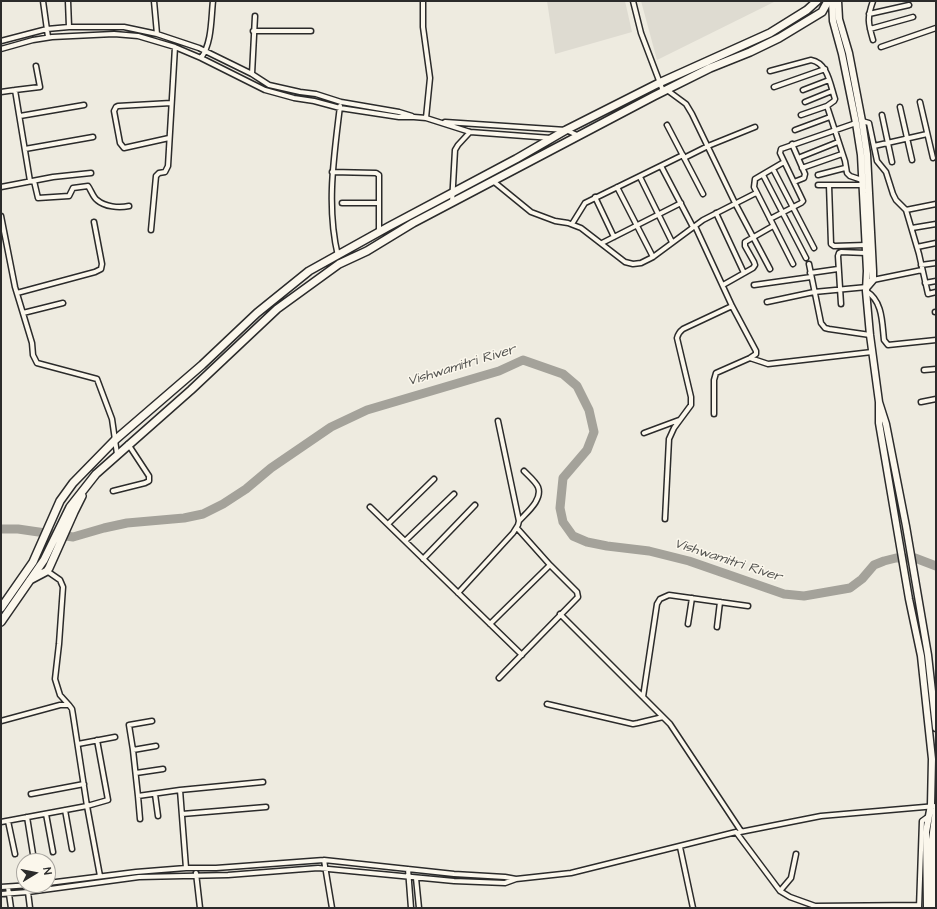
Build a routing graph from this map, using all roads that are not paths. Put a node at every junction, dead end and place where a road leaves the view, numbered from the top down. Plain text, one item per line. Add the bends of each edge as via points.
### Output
1 (43, 1) edge
2 (68, 1) edge
3 (154, 1) edge
4 (212, 1) edge
5 (423, 1) edge
6 (633, 1) edge
7 (816, 1) edge
8 (828, 1) edge
9 (832, 1) edge
10 (838, 1) edge
11 (873, 1) edge
12 (909, 5) dead end
13 (869, 14) junction
14 (255, 16) dead end
15 (913, 17) dead end
16 (69, 27) junction
17 (936, 28) edge
18 (47, 29) junction
19 (870, 29) junction
20 (253, 31) junction
21 (311, 31) dead end
22 (157, 34) junction
23 (48, 37) junction
24 (873, 40) dead end
25 (1, 41) edge
26 (175, 47) junction
27 (881, 47) dead end
28 (1, 49) edge
29 (206, 52) junction
30 (201, 58) junction
31 (36, 66) dead end
32 (825, 69) junction
33 (770, 71) dead end
34 (252, 74) junction
35 (829, 80) junction
36 (660, 83) junction
37 (774, 87) dead end
38 (15, 90) junction
39 (665, 90) junction
40 (803, 90) dead end
41 (832, 91) junction
42 (1, 92) edge
43 (340, 102) junction
44 (805, 102) dead end
45 (920, 102) dead end
46 (171, 103) junction
47 (84, 104) dead end
48 (827, 106) junction
49 (900, 107) dead end
50 (340, 108) junction
51 (801, 115) dead end
52 (882, 115) dead end
53 (20, 116) junction
54 (414, 117) junction
55 (830, 117) junction
56 (426, 118) junction
57 (438, 122) junction
58 (859, 122) junction
59 (667, 125) dead end
60 (755, 127) dead end
61 (566, 130) junction
62 (795, 130) dead end
63 (834, 130) junction
64 (470, 132) junction
65 (927, 134) junction
66 (577, 135) junction
67 (93, 137) dead end
68 (170, 138) junction
69 (552, 138) junction
70 (907, 138) junction
71 (838, 142) junction
72 (887, 143) junction
73 (792, 144) junction
74 (708, 146) junction
75 (874, 146) junction
76 (25, 150) junction
77 (842, 154) junction
78 (683, 157) junction
79 (798, 158) junction
80 (933, 158) dead end
81 (912, 160) dead end
82 (784, 162) junction
83 (892, 162) dead end
84 (661, 166) junction
85 (802, 168) junction
86 (845, 168) junction
87 (773, 169) junction
88 (332, 172) junction
89 (91, 173) dead end
90 (763, 175) junction
91 (818, 175) dead end
92 (640, 177) junction
93 (32, 181) junction
94 (493, 181) junction
95 (794, 182) junction
96 (862, 183) junction
97 (818, 185) dead end
98 (829, 185) junction
99 (1, 186) edge
100 (617, 187) junction
101 (756, 192) junction
102 (452, 194) junction
103 (703, 194) dead end
104 (595, 197) junction
105 (342, 203) dead end
106 (379, 203) junction
107 (452, 203) junction
108 (681, 203) junction
109 (735, 203) junction
110 (936, 204) edge
111 (129, 206) dead end
112 (793, 207) junction
113 (906, 210) junction
114 (783, 213) junction
115 (716, 214) junction
116 (659, 215) junction
117 (1, 216) edge
118 (770, 219) junction
119 (94, 222) dead end
120 (572, 224) junction
121 (936, 224) edge
122 (637, 226) junction
123 (694, 226) junction
124 (773, 226) junction
125 (912, 228) junction
126 (151, 230) dead end
127 (378, 232) junction
128 (614, 237) junction
129 (754, 237) junction
130 (672, 242) junction
131 (602, 244) junction
132 (936, 244) edge
133 (866, 245) junction
134 (917, 247) junction
135 (814, 248) dead end
136 (866, 253) junction
137 (337, 255) junction
138 (654, 256) junction
139 (806, 258) dead end
140 (936, 263) edge
141 (340, 264) junction
142 (793, 264) dead end
143 (808, 264) dead end
144 (922, 268) junction
145 (770, 269) dead end
146 (838, 269) junction
147 (744, 273) junction
148 (811, 275) junction
149 (873, 280) junction
150 (936, 281) edge
151 (925, 283) junction
152 (723, 285) junction
153 (754, 285) dead end
154 (867, 289) junction
155 (840, 290) junction
156 (17, 292) junction
157 (814, 292) junction
158 (936, 292) edge
159 (767, 302) dead end
160 (63, 303) dead end
161 (841, 304) dead end
162 (732, 306) junction
163 (23, 313) junction
164 (870, 335) junction
165 (936, 340) edge
166 (872, 352) junction
167 (750, 358) junction
168 (936, 369) edge
169 (924, 370) dead end
170 (936, 399) edge
171 (879, 402) junction
172 (922, 402) dead end
173 (714, 414) dead end
174 (680, 419) junction
175 (498, 421) dead end
176 (644, 433) dead end
177 (115, 440) junction
178 (128, 444) junction
179 (117, 454) junction
180 (524, 470) dead end
181 (434, 479) dead end
182 (113, 492) dead end
183 (454, 494) dead end
184 (475, 505) dead end
185 (370, 507) dead end
186 (72, 509) junction
187 (665, 519) dead end
188 (518, 521) junction
189 (388, 524) junction
190 (517, 528) junction
191 (405, 541) junction
192 (423, 559) junction
193 (550, 565) junction
194 (49, 568) junction
195 (30, 580) junction
196 (458, 593) junction
197 (692, 598) junction
198 (720, 602) junction
199 (748, 606) dead end
200 (1, 608) edge
201 (560, 614) junction
202 (1, 622) edge
203 (490, 624) junction
204 (688, 624) dead end
205 (717, 627) dead end
206 (522, 655) junction
207 (499, 678) dead end
208 (643, 697) junction
209 (547, 704) dead end
210 (69, 705) junction
211 (663, 717) junction
212 (1, 721) edge
213 (152, 721) dead end
214 (936, 728) edge
215 (115, 737) dead end
216 (97, 740) junction
217 (78, 744) junction
218 (156, 746) dead end
219 (133, 750) junction
220 (163, 769) dead end
221 (136, 773) junction
222 (263, 782) dead end
223 (84, 784) junction
224 (180, 790) junction
225 (31, 794) dead end
226 (155, 794) junction
227 (138, 796) junction
228 (87, 806) junction
229 (266, 807) dead end
230 (65, 810) junction
231 (934, 812) edge
232 (46, 814) junction
233 (182, 814) junction
234 (158, 816) dead end
235 (27, 817) junction
236 (140, 818) dead end
237 (8, 821) junction
238 (1, 822) edge
239 (742, 831) junction
240 (736, 832) junction
241 (680, 847) junction
242 (72, 849) dead end
243 (53, 852) dead end
244 (33, 853) edge
245 (15, 854) dead end
246 (796, 854) dead end
247 (324, 860) junction
248 (186, 868) junction
249 (196, 868) junction
250 (325, 868) junction
251 (408, 869) junction
252 (197, 875) junction
253 (100, 876) junction
254 (408, 876) junction
255 (416, 878) junction
256 (516, 879) junction
257 (56, 882) edge
258 (16, 886) edge
259 (1, 887) edge
260 (8, 887) junction
261 (56, 888) edge
262 (780, 891) junction
263 (18, 893) edge
264 (28, 893) edge
265 (1, 894) edge
266 (9, 894) junction
267 (919, 906) edge
268 (843, 907) edge
269 (11, 908) edge
270 (30, 908) edge
271 (200, 908) edge
272 (332, 908) edge
273 (411, 908) edge
274 (419, 908) edge
275 (693, 908) edge
276 (927, 908) edge
277 (932, 908) edge

1 - 18 street
2 - 16 street
3 - 22 street
4 - 29 street
5 - 56 street via 423,27 430,78
6 - 36 street via 641,33
7 - 36 main road via 807,10 770,34
8 - 39 main road via 822,12 779,38
9 - 58 street via 834,21
10 - 58 street via 839,19 849,53
11 - 13 street
12 - 13 street
13 - 19 street
14 - 20 street
15 - 19 street
16 - 18 street
16 - 22 street via 118,27
17 - 27 street
18 - 23 street
18 - 25 street
19 - 24 street
20 - 21 street
20 - 34 street
22 - 29 street
23 - 26 street via 122,34
23 - 28 street
26 - 30 street
26 - 46 street
29 - 30 street
29 - 34 street
30 - 50 street via 265,90
31 - 38 street via 40,87
32 - 33 street via 818,61 811,60
32 - 35 street
32 - 37 street
34 - 43 street via 269,85 316,94
35 - 40 street
35 - 41 street
36 - 39 street
36 - 61 main road
38 - 42 street
38 - 53 street
39 - 66 main road
39 - 74 street via 686,104
41 - 44 street
41 - 48 street via 834,101
43 - 50 street
43 - 54 street
45 - 65 street
46 - 68 street
46 - 68 street via 116,106 114,111 120,143 124,148
47 - 53 street
48 - 51 street
48 - 55 street
49 - 70 street
50 - 54 street
50 - 88 street
52 - 72 street
53 - 76 street
54 - 56 street
55 - 62 street
55 - 63 street
56 - 57 street
57 - 61 street
57 - 64 street
58 - 63 street
58 - 75 street via 869,123
58 - 96 street
58 - 149 street via 867,154
59 - 78 street
60 - 74 street
61 - 66 street
61 - 69 main road
63 - 71 street
63 - 73 street
64 - 69 street
64 - 102 street via 455,150
65 - 70 street
65 - 80 street
66 - 94 main road
67 - 76 street
68 - 126 street via 167,171 156,176
69 - 102 main road
70 - 72 street
70 - 81 street
71 - 77 street
71 - 79 street
72 - 75 street
72 - 83 street
73 - 79 street
73 - 82 street via 780,151
74 - 78 street
74 - 109 street
75 - 113 street via 893,194
76 - 93 street
77 - 85 street
77 - 86 street
78 - 84 street
78 - 103 street
79 - 85 street
82 - 87 street
82 - 95 street
84 - 92 street
84 - 108 street
85 - 95 street via 805,176
86 - 91 street
86 - 96 street via 850,176
87 - 90 street
87 - 112 street
88 - 106 street via 378,174
88 - 137 street via 332,213
89 - 93 street
90 - 101 street via 755,179
90 - 114 street
92 - 100 street
92 - 116 street
93 - 99 street
93 - 111 street via 38,198 69,196 73,188 88,186 96,199 105,204 120,208
94 - 107 main road
94 - 120 street via 531,212 554,221
95 - 112 street via 803,201
96 - 98 street
96 - 133 street
97 - 98 street
98 - 133 street via 831,244
100 - 104 street
100 - 122 street
101 - 109 street
101 - 118 street
102 - 107 street
102 - 127 main road
104 - 120 street via 585,203
104 - 128 street
105 - 106 street
106 - 127 street
107 - 141 main road
108 - 116 street
108 - 123 street
109 - 115 street
109 - 129 street
110 - 113 street
112 - 114 street
112 - 135 street
113 - 125 street
114 - 118 street
114 - 139 street
115 - 123 street
115 - 147 street
116 - 122 street
116 - 130 street
117 - 156 street
118 - 124 street
119 - 156 street via 101,269
120 - 131 street
121 - 125 street
122 - 128 street
122 - 138 street
123 - 130 street
123 - 152 street
124 - 129 street
124 - 142 street
125 - 134 street
127 - 137 main road
128 - 131 street
129 - 145 street
129 - 147 street via 744,244 755,265
130 - 138 street
131 - 138 street via 625,262 632,264 641,263
132 - 134 street
133 - 136 street
134 - 144 street
136 - 146 street via 839,253
136 - 154 street
137 - 141 street
137 - 177 main road via 309,271 257,313 202,365
140 - 144 street
141 - 178 main road via 277,309 191,390
143 - 148 street
144 - 149 street
144 - 151 street
146 - 148 street
146 - 155 street
147 - 152 street
148 - 153 street
148 - 157 street
149 - 154 street
150 - 151 street
151 - 158 street via 928,294
152 - 162 street
154 - 155 street
154 - 164 street
154 - 165 street via 879,305 884,340 888,345
155 - 157 street
155 - 161 street
156 - 163 street
157 - 159 street
157 - 164 street via 823,326
160 - 163 street
162 - 167 street via 756,351
162 - 174 street via 679,332 677,338 692,401
163 - 177 street via 37,363 97,379 112,419
164 - 166 street
166 - 167 street via 768,364
166 - 171 street
167 - 173 street via 716,373
168 - 169 street
170 - 172 street
171 - 214 street via 886,424 906,526 928,655
171 - 231 street via 879,423 921,656
174 - 176 street
174 - 187 street via 668,439
175 - 188 street
177 - 179 street
177 - 200 main road via 73,483 60,501 32,562
178 - 179 main road
178 - 182 street via 149,476 149,481
179 - 186 main road via 96,474
180 - 188 street via 538,487 539,493 537,500
181 - 189 street
183 - 191 street
184 - 192 street
185 - 189 street
186 - 194 main road
186 - 195 main road
188 - 190 street
189 - 191 street
190 - 193 street
190 - 196 street
191 - 192 street
192 - 196 street
193 - 201 street via 577,592 578,597
193 - 203 street
194 - 195 main road
194 - 210 street via 63,587 55,679 60,695
195 - 202 main road
196 - 203 street
197 - 198 street
197 - 204 street
197 - 208 street via 669,595 660,599
198 - 199 street
198 - 205 street
201 - 206 street
201 - 208 street
203 - 206 street
206 - 207 street
208 - 211 street
209 - 211 street via 633,724
210 - 212 street via 60,705
210 - 217 street via 72,709
211 - 239 street via 679,736
213 - 219 street via 128,725
215 - 216 street
216 - 217 street
216 - 228 street via 108,800
217 - 223 street
218 - 219 street
219 - 221 street
220 - 221 street
221 - 227 street
222 - 224 street
223 - 225 street
223 - 228 street
224 - 226 street
224 - 233 street
226 - 227 street
226 - 234 street
227 - 236 street
228 - 230 street
228 - 253 street
229 - 233 street
230 - 232 street
230 - 242 street
231 - 239 street via 827,815
231 - 267 street via 922,821
231 - 276 street via 926,832
231 - 277 street
232 - 235 street
232 - 243 street
233 - 248 street
235 - 237 street
235 - 244 street
237 - 238 street
237 - 245 street
239 - 240 street
240 - 241 street
240 - 262 street
241 - 256 street via 572,873
241 - 275 street
246 - 262 street via 791,878
247 - 249 street
247 - 250 street
247 - 251 street
248 - 249 street
248 - 253 street
249 - 252 street
250 - 252 street
250 - 254 street
250 - 272 street
251 - 254 street
251 - 256 street
252 - 261 street via 139,877
252 - 271 street
253 - 257 street
254 - 255 street
254 - 273 street
255 - 256 street via 499,883
255 - 274 street
258 - 260 street
259 - 260 street
260 - 266 street
262 - 268 street via 815,906
263 - 266 street
264 - 270 street
265 - 266 street
266 - 269 street
267 - 268 street

